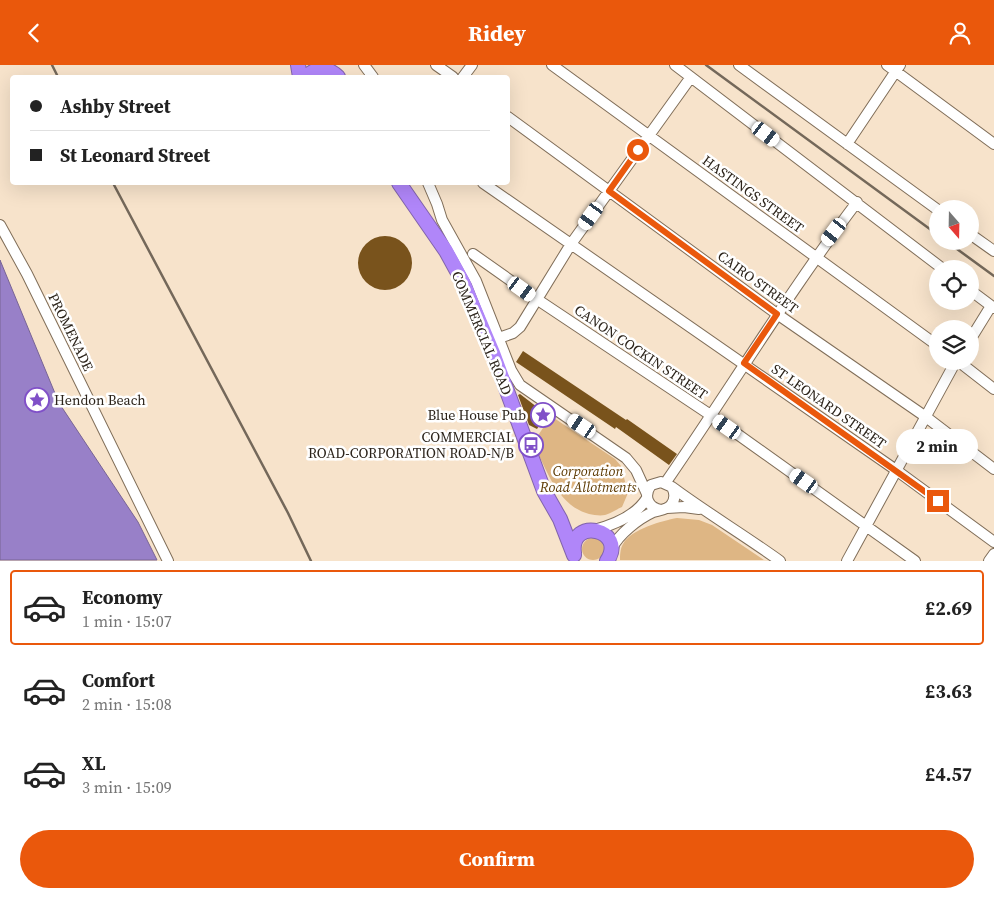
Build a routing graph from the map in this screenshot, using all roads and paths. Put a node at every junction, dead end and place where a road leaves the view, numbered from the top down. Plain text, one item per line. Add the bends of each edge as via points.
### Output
1 (313, 65) edge
2 (436, 65) edge
3 (552, 65) edge
4 (675, 65) edge
5 (739, 65) edge
6 (887, 65) edge
7 (898, 68) edge
8 (333, 74) edge
9 (309, 75) edge
10 (450, 75) edge
11 (691, 77) junction
12 (510, 118) edge
13 (649, 136) junction
14 (847, 144) junction
15 (994, 144) edge
16 (400, 185) edge
17 (429, 185) edge
18 (486, 185) edge
19 (609, 191) junction
20 (857, 202) junction
21 (929, 203) edge
22 (0, 225) edge
23 (979, 240) edge
24 (571, 244) junction
25 (994, 251) edge
26 (473, 254) dead end
27 (816, 257) junction
28 (931, 260) edge
29 (979, 297) edge
30 (538, 300) junction
31 (993, 307) edge
32 (777, 314) junction
33 (979, 327) edge
34 (499, 338) junction
35 (929, 340) edge
36 (744, 363) junction
37 (952, 370) edge
38 (969, 370) edge
39 (994, 389) edge
40 (712, 416) junction
41 (926, 417) junction
42 (994, 469) edge
43 (636, 470) junction
44 (896, 470) junction
45 (666, 483) junction
46 (647, 496) junction
47 (664, 509) junction
48 (703, 510) junction
49 (560, 519) junction
50 (866, 525) junction
51 (590, 530) junction
52 (994, 542) edge
53 (994, 554) edge
54 (609, 557) edge
55 (576, 558) edge
56 (168, 561) edge
57 (780, 561) edge
58 (847, 561) edge
59 (916, 561) edge
60 (989, 561) edge

1 - 8 highway
2 - 10 street
3 - 13 street, HASTINGS STREET
4 - 11 street
5 - 14 street
6 - 7 street
7 - 14 street
7 - 15 street
8 - 9 highway via 315,71
11 - 13 street
11 - 20 street
12 - 19 street, CAIRO STREET
13 - 19 street
13 - 27 street, HASTINGS STREET
14 - 21 street
16 - 49 highway, COMMERCIAL ROAD via 446,251 463,282 494,353 544,491
17 - 34 street, COMMERCIAL ROAD via 442,220 476,281
18 - 24 street, ST LEONARD STREET
19 - 24 street
19 - 32 street, CAIRO STREET
20 - 27 street
20 - 28 street
22 - 56 street, PROMENADE via 27,273
23 - 25 street
24 - 30 street
24 - 36 street, ST LEONARD STREET
26 - 30 street, CANON COCKIN STREET
27 - 32 street
27 - 35 street, HASTINGS STREET
29 - 31 street
30 - 34 street via 520,327
30 - 40 street, CANON COCKIN STREET
31 - 33 street
32 - 36 street
32 - 41 street, CAIRO STREET
34 - 43 street, COMMERCIAL ROAD via 520,385 626,458
36 - 40 street
36 - 44 street, ST LEONARD STREET
37 - 41 street
38 - 39 street
40 - 45 street
40 - 50 street, CANON COCKIN STREET
41 - 42 street, CAIRO STREET
41 - 44 street
43 - 45 street
43 - 46 street
44 - 50 street
44 - 52 street, ST LEONARD STREET
45 - 46 street via 651,485
45 - 47 street via 675,496
45 - 48 street
46 - 47 street via 652,506
46 - 51 street via 644,504 628,516 609,526
47 - 48 street via 684,507
47 - 54 street via 651,513 623,532 616,539
48 - 57 street
49 - 51 highway
49 - 55 highway, COMMERCIAL ROAD
50 - 58 street
50 - 59 street, CANON COCKIN STREET
51 - 54 highway via 605,535 610,542
51 - 55 highway via 575,541
53 - 60 street

